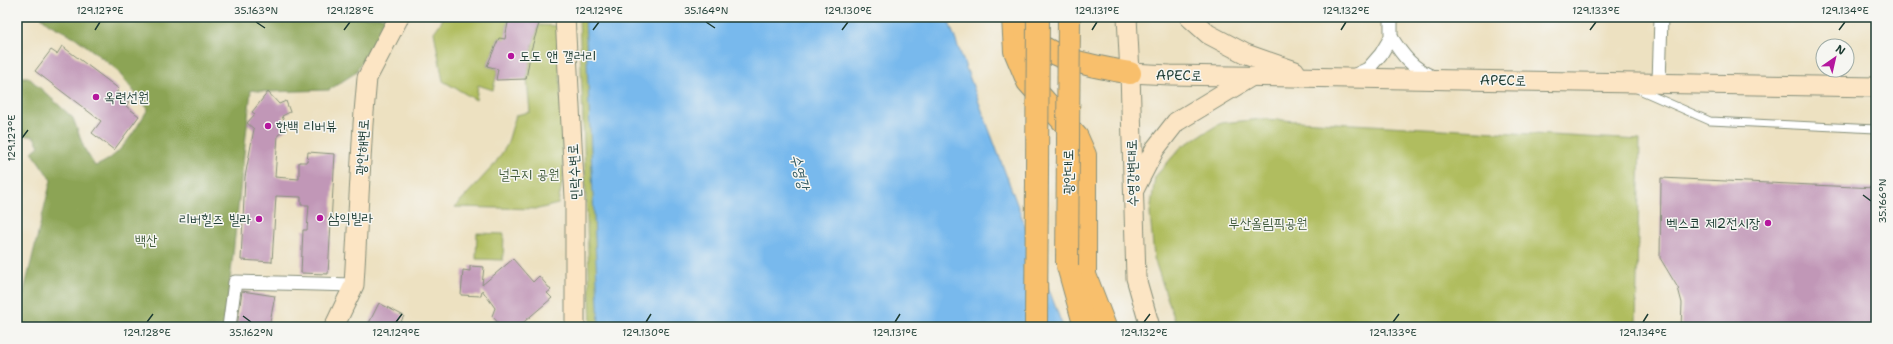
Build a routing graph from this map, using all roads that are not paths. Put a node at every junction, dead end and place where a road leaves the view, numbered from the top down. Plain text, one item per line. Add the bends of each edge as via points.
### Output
1 (399, 17) edge
2 (565, 17) edge
3 (1013, 17) edge
4 (1038, 17) edge
5 (1069, 17) edge
6 (1127, 17) edge
7 (1189, 17) edge
8 (1391, 17) edge
9 (1661, 17) edge
10 (1391, 37) junction
11 (1130, 73) junction
12 (1253, 76) junction
13 (1314, 77) junction
14 (1348, 78) junction
15 (1437, 79) junction
16 (1622, 82) junction
17 (1659, 83) junction
18 (1876, 87) edge
19 (1876, 128) edge
20 (1133, 194) junction
21 (1068, 265) junction
22 (354, 285) junction
23 (229, 327) edge
24 (334, 327) edge
25 (575, 327) edge
26 (1036, 327) edge
27 (1068, 327) edge
28 (1085, 327) edge
29 (1104, 327) edge
30 (1150, 327) edge

1 - 22 main road, 광안해변로 via 367,78
2 - 25 main road, 민락수변로 via 575,198
3 - 11 highway via 1029,37 1052,52 1085,64
3 - 29 highway via 1014,51 1028,82 1077,136 1084,155 1085,275
4 - 26 highway, bridge
5 - 21 highway, 광안대로, bridge
6 - 11 main road, 수영강변대로
7 - 13 main road via 1208,34 1246,54
8 - 10 street
9 - 17 street
10 - 14 street via 1382,54 1368,69
10 - 15 street via 1402,55 1420,72
11 - 12 main road, APEC로
11 - 20 main road, 수영강변대로
12 - 13 main road, APEC로
12 - 20 main road via 1176,122 1155,149
13 - 14 main road, APEC로
14 - 15 main road, APEC로
15 - 16 main road, APEC로
16 - 17 main road, APEC로
16 - 19 lane via 1710,121
17 - 18 main road, APEC로
20 - 30 main road, 수영강변대로 via 1136,278
21 - 27 highway, 광안대로
21 - 28 highway
22 - 23 street via 235,282
22 - 24 main road, 광안해변로

